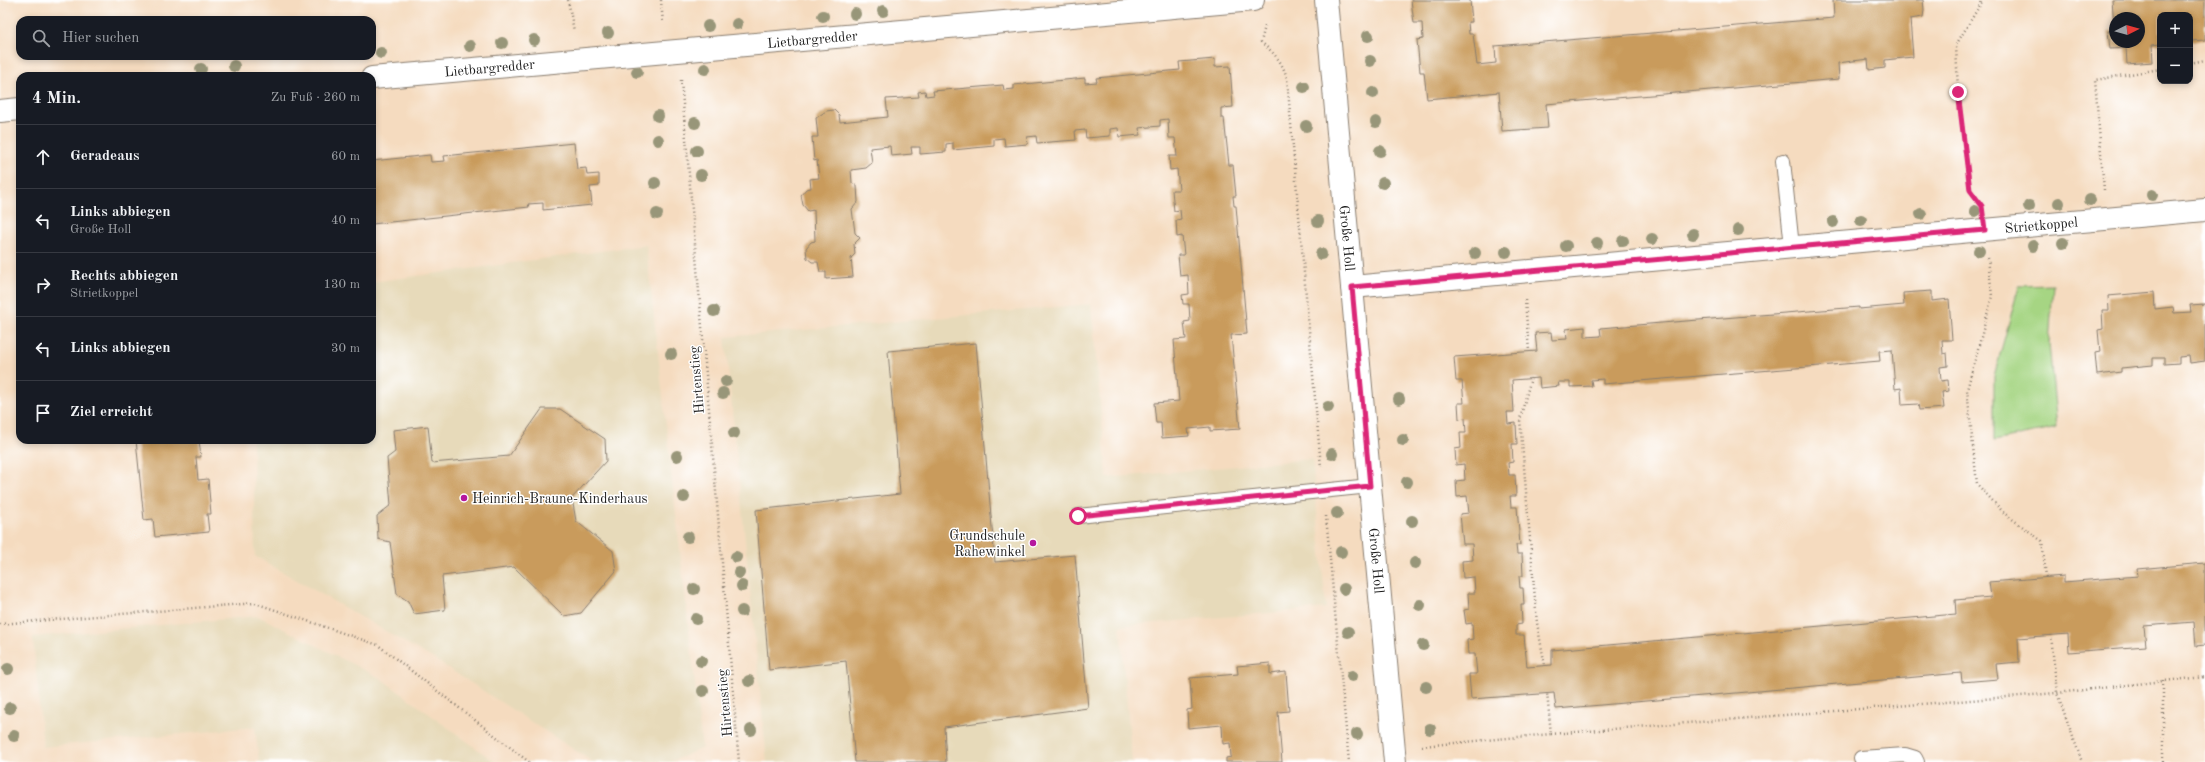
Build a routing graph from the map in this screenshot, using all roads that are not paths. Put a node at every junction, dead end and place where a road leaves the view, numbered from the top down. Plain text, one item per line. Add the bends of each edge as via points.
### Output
1 (1253, 0) edge
2 (1326, 0) edge
3 (376, 78) edge
4 (16, 109) edge
5 (0, 111) edge
6 (1783, 161) dead end
7 (2205, 210) edge
8 (1792, 247) junction
9 (1352, 287) junction
10 (1370, 486) junction
11 (1078, 516) dead end
12 (1395, 756) edge
13 (1861, 758) dead end
14 (1917, 762) edge

1 - 3 street, Lietbargredder
2 - 9 street, Große Holl
4 - 5 street
6 - 8 lane
7 - 8 street, Strietkoppel
8 - 9 street, Strietkoppel
9 - 10 street, Große Holl
10 - 11 lane
10 - 12 street, Große Holl
13 - 14 lane via 1905,755

